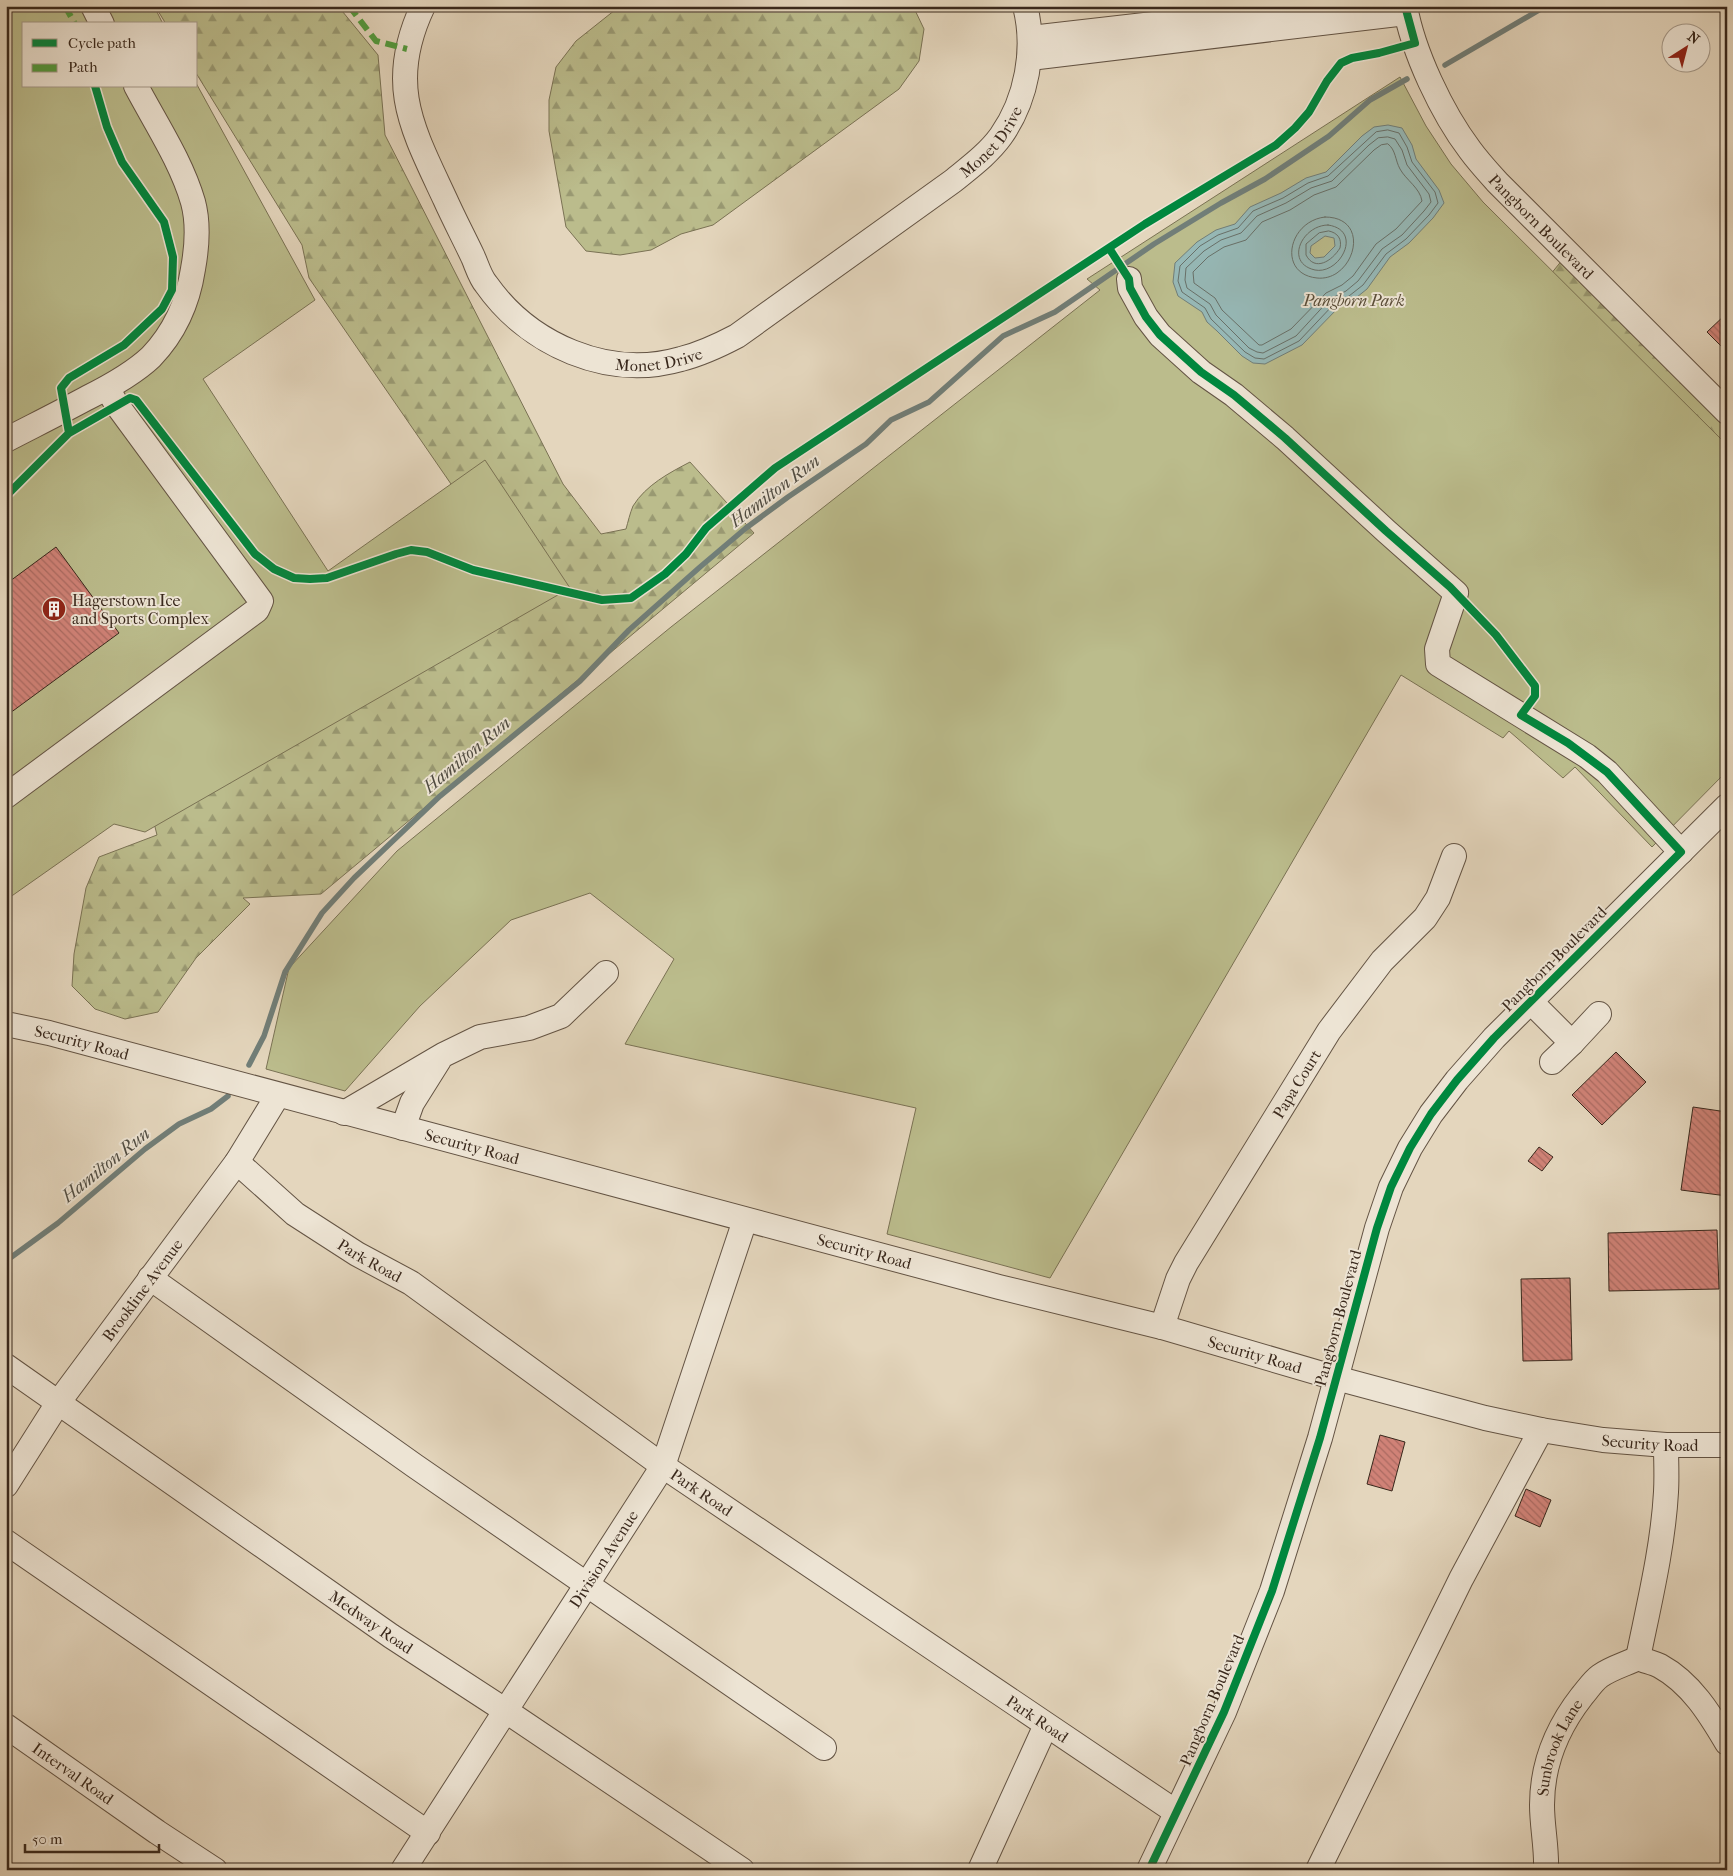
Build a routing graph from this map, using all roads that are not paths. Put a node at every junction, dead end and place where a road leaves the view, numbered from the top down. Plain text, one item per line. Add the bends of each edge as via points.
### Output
1 (92, 6) edge
2 (423, 6) edge
3 (1025, 6) edge
4 (1310, 6) edge
5 (1406, 10) edge
6 (101, 22) edge
7 (1030, 48) junction
8 (137, 88) edge
9 (1129, 279) dead end
10 (107, 388) junction
11 (1727, 412) edge
12 (6, 440) edge
13 (6, 796) edge
14 (1727, 806) edge
15 (1681, 852) junction
16 (1454, 856) dead end
17 (606, 973) dead end
18 (1531, 1002) junction
19 (1599, 1014) dead end
20 (6, 1024) edge
21 (1572, 1042) junction
22 (443, 1055) junction
23 (1552, 1062) dead end
24 (278, 1095) junction
25 (344, 1113) junction
26 (403, 1128) junction
27 (237, 1162) junction
28 (745, 1220) junction
29 (150, 1278) junction
30 (1162, 1327) junction
31 (6, 1366) edge
32 (1336, 1378) junction
33 (58, 1403) junction
34 (1541, 1430) junction
35 (1727, 1445) edge
36 (1666, 1446) junction
37 (663, 1466) junction
38 (6, 1485) edge
39 (6, 1542) edge
40 (587, 1584) junction
41 (1638, 1658) junction
42 (506, 1711) junction
43 (1046, 1725) junction
44 (6, 1726) edge
45 (1727, 1743) edge
46 (824, 1748) dead end
47 (1176, 1812) junction
48 (428, 1832) junction
49 (215, 1870) edge
50 (403, 1870) edge
51 (742, 1870) edge
52 (980, 1870) edge
53 (1149, 1870) edge
54 (1318, 1870) edge
55 (1546, 1870) edge

1 - 6 street
2 - 7 street, Monet Drive via 407,49 404,80 407,109 416,136 484,283 531,330 587,358 621,365 680,360 709,351 737,336 953,181 1001,136 1017,107
3 - 7 street, Monet Drive
4 - 7 street
5 - 7 street
5 - 11 street, Pangborn Boulevard via 1430,82 1470,150 1504,190
8 - 10 street via 187,183 197,229 196,254 186,301 165,339 151,357
9 - 15 street via 1130,288 1146,317 1160,335 1200,372 1234,395 1285,438 1456,593 1437,649 1438,664 1587,756 1607,772
10 - 12 street
10 - 13 street via 260,601 257,610
14 - 15 street, Pangborn Boulevard
15 - 18 street, Pangborn Boulevard
16 - 30 street, Papa Court via 1438,898 1425,918 1382,961 1324,1039 1186,1263
17 - 22 street via 562,1016 529,1028 480,1037
18 - 21 street
18 - 32 street, Pangborn Boulevard via 1456,1080 1410,1148 1391,1187 1377,1228
19 - 21 street
20 - 24 street, Security Road
21 - 23 street
22 - 25 street
22 - 26 street via 412,1103
24 - 25 street, Security Road
24 - 27 street, Brookline Avenue
25 - 26 street, Security Road
26 - 28 street, Security Road
27 - 29 street, Brookline Avenue
27 - 37 street, Park Road via 295,1214 357,1254 411,1283
28 - 30 street, Security Road
28 - 37 street, Division Avenue
29 - 33 street, Brookline Avenue
29 - 40 street
30 - 32 street, Security Road
31 - 33 street, Medway Road
32 - 34 street, Security Road
32 - 47 street, Pangborn Boulevard via 1272,1591 1224,1712
33 - 38 street, Brookline Avenue
33 - 42 street, Medway Road via 391,1636
34 - 36 street, Security Road
34 - 54 street via 1461,1580
35 - 36 street, Security Road
36 - 41 street via 1662,1523
37 - 40 street, Division Avenue
37 - 43 street, Park Road
39 - 48 street
40 - 42 street, Division Avenue
40 - 46 street
41 - 45 street via 1660,1666 1701,1700
41 - 55 street, Sunbrook Lane via 1594,1681 1570,1711 1554,1740 1543,1785
42 - 48 street, Division Avenue
42 - 51 street, Medway Road
43 - 47 street, Park Road
43 - 52 street
44 - 49 street, Interval Road
47 - 53 street, Pangborn Boulevard
48 - 50 street, Division Avenue

